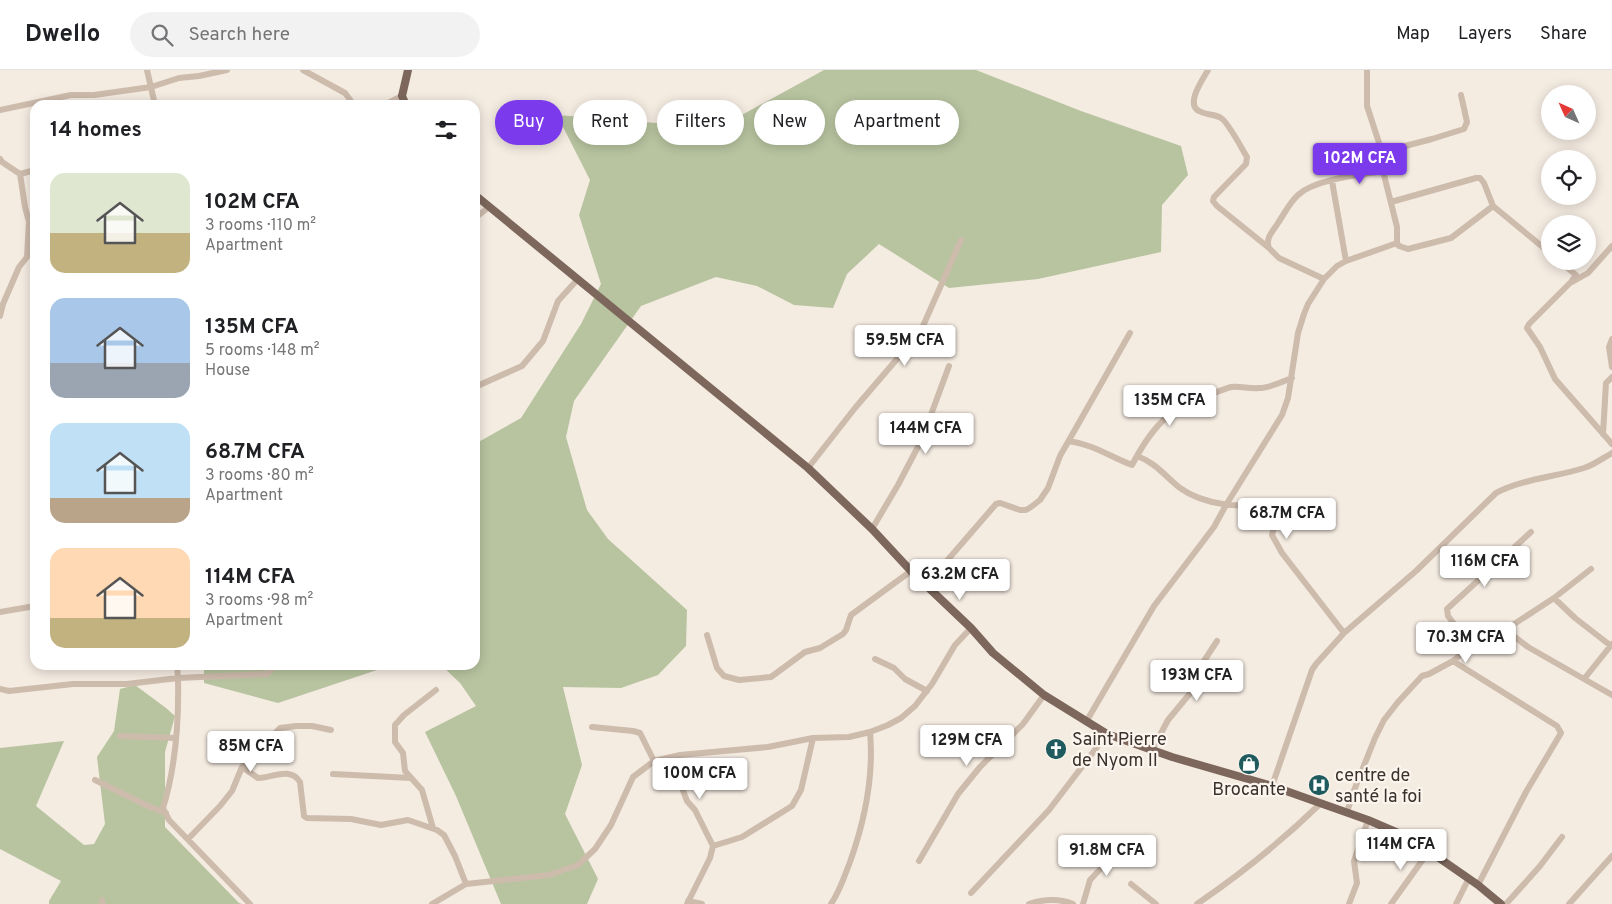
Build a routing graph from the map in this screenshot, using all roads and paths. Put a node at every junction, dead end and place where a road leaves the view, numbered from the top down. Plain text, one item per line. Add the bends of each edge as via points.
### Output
1 (147, 70) edge
2 (227, 70) edge
3 (303, 70) edge
4 (408, 70) edge
5 (1208, 70) edge
6 (1366, 70) edge
7 (151, 87) junction
8 (1462, 95) dead end
9 (402, 96) junction
10 (51, 100) edge
11 (154, 100) edge
12 (350, 100) edge
13 (394, 100) edge
14 (404, 100) edge
15 (30, 104) edge
16 (0, 110) edge
17 (1382, 152) junction
18 (0, 159) edge
19 (30, 171) edge
20 (1384, 171) junction
21 (20, 174) junction
22 (1332, 180) junction
23 (480, 199) edge
24 (1391, 202) junction
25 (1493, 206) junction
26 (489, 207) junction
27 (480, 214) edge
28 (961, 240) dead end
29 (1397, 243) junction
30 (1541, 246) edge
31 (1269, 248) junction
32 (1612, 248) edge
33 (1346, 261) junction
34 (1570, 270) edge
35 (1324, 279) junction
36 (578, 280) junction
37 (1571, 282) junction
38 (0, 316) edge
39 (1130, 333) dead end
40 (1612, 339) edge
41 (949, 366) dead end
42 (1612, 367) edge
43 (1612, 377) edge
44 (1292, 378) junction
45 (480, 385) edge
46 (1603, 434) junction
47 (1069, 441) junction
48 (1612, 444) edge
49 (1612, 453) edge
50 (1137, 456) junction
51 (808, 468) junction
52 (1226, 505) junction
53 (872, 529) junction
54 (1531, 532) dead end
55 (1591, 569) dead end
56 (910, 571) junction
57 (926, 586) junction
58 (1554, 598) junction
59 (30, 607) edge
60 (0, 612) edge
61 (971, 628) junction
62 (1505, 630) junction
63 (1344, 633) junction
64 (707, 634) dead end
65 (1217, 641) dead end
66 (1612, 645) edge
67 (1471, 646) junction
68 (875, 659) dead end
69 (1453, 661) junction
70 (177, 670) edge
71 (271, 670) edge
72 (178, 678) junction
73 (1584, 679) junction
74 (0, 689) edge
75 (436, 690) dead end
76 (927, 691) junction
77 (1044, 695) junction
78 (1612, 695) edge
79 (1086, 722) junction
80 (592, 727) dead end
81 (331, 730) dead end
82 (870, 732) junction
83 (1107, 734) junction
84 (120, 736) dead end
85 (176, 738) junction
86 (813, 738) junction
87 (1152, 750) junction
88 (680, 755) junction
89 (654, 761) junction
90 (242, 766) junction
91 (333, 774) dead end
92 (411, 778) junction
93 (95, 780) dead end
94 (1272, 786) junction
95 (1321, 803) junction
96 (1347, 812) junction
97 (166, 813) junction
98 (1368, 820) junction
99 (432, 828) junction
100 (1562, 837) dead end
101 (189, 838) junction
102 (713, 846) junction
103 (1114, 846) dead end
104 (1429, 851) junction
105 (1612, 856) edge
106 (920, 861) dead end
107 (1468, 880) junction
108 (466, 884) junction
109 (1131, 884) dead end
110 (1478, 885) junction
111 (971, 893) dead end
112 (687, 902) edge
113 (250, 904) edge
114 (432, 904) edge
115 (702, 904) edge
116 (830, 904) edge
117 (1029, 904) edge
118 (1073, 904) edge
119 (1084, 904) edge
120 (1156, 904) edge
121 (1197, 904) edge
122 (1349, 904) edge
123 (1391, 904) edge
124 (1456, 904) edge
125 (1501, 904) edge
126 (1506, 904) edge
127 (1569, 904) edge

1 - 7 street
2 - 7 street via 179,78
3 - 12 street via 344,93
4 - 9 main road
5 - 31 street via 1193,105 1198,111 1224,120 1247,157 1246,164 1214,197 1214,203
6 - 17 street via 1367,106
7 - 10 street
7 - 11 street
8 - 17 street via 1467,122 1464,129
9 - 13 street
9 - 14 main road
15 - 16 street
17 - 20 street
18 - 21 street
19 - 21 street
20 - 22 street
20 - 24 street
21 - 38 street via 29,222 27,257 2,304
22 - 31 street via 1307,188 1295,197 1269,236
22 - 33 street
23 - 26 main road
24 - 25 street via 1480,178
24 - 29 street
25 - 29 street via 1451,238 1408,249
25 - 30 street
26 - 27 street
26 - 36 main road
28 - 51 street via 923,326
29 - 33 street
31 - 35 street via 1279,258
32 - 37 street via 1588,273
33 - 35 street
34 - 37 street via 1576,275
35 - 44 street via 1304,314
36 - 45 street via 558,300 543,340 522,366
36 - 51 main road
37 - 46 street via 1527,328 1555,380
39 - 47 street
40 - 42 street via 1609,347
41 - 53 street via 922,439
43 - 46 street via 1606,383
44 - 50 street via 1258,388 1230,388 1189,403 1166,416
44 - 52 street via 1282,415
46 - 48 street
47 - 50 street via 1094,447 1132,466
47 - 57 street via 1040,500 1026,510 996,504
49 - 63 street via 1586,468 1507,487 1496,493 1416,571
50 - 52 street via 1150,461 1188,492
51 - 53 main road
52 - 63 street via 1282,508 1282,516 1272,535 1282,553
52 - 79 street via 1210,533 1154,606
53 - 56 main road
54 - 67 street via 1447,609 1448,616
55 - 58 street
56 - 57 main road
56 - 64 street via 851,615 843,634 820,648 805,652 771,677 739,680 724,676 717,668
57 - 61 main road
58 - 62 street
58 - 66 street
59 - 60 street
61 - 76 street via 955,646
61 - 77 main road via 992,653
62 - 67 street
62 - 73 street
63 - 94 street via 1312,670
65 - 87 street via 1204,661 1192,691 1168,720
66 - 73 street
67 - 69 street
68 - 76 street
69 - 96 street via 1422,676 1384,720
69 - 110 street via 1557,726 1560,733
70 - 72 street
71 - 72 street via 267,674
72 - 74 street via 127,684
72 - 85 street
73 - 78 street
75 - 92 street via 404,714 395,725 395,742 403,754 405,771
76 - 82 street via 901,718
77 - 79 main road
77 - 106 street via 1023,724 958,794
79 - 83 main road
80 - 89 street via 640,733
81 - 90 street via 312,726 280,728
82 - 86 street
82 - 116 street via 871,769 858,840 841,888
83 - 87 main road
83 - 111 street via 1049,810
84 - 85 street
85 - 97 street via 171,783 163,808
86 - 88 street via 768,747
86 - 102 street via 801,790 792,806 742,837
87 - 94 main road
88 - 89 street
88 - 102 street via 677,776 687,801 696,810
89 - 108 street via 633,777 611,825 595,849 578,865 549,875
90 - 99 street via 258,778 283,773 297,777 303,813 307,818 351,819 381,825 408,820
90 - 101 street via 232,791
91 - 92 street
92 - 99 street via 422,790
93 - 97 street
94 - 95 main road
95 - 96 main road
95 - 121 street via 1284,838
96 - 98 main road
97 - 101 street via 169,820
98 - 104 main road
98 - 122 street via 1354,860 1357,883
99 - 108 street via 444,835
100 - 126 street
101 - 113 street
102 - 112 street
103 - 119 street via 1106,863 1090,880
104 - 107 main road
104 - 123 street
105 - 127 street
107 - 110 main road
107 - 124 street
108 - 114 street
109 - 120 street
110 - 125 main road
112 - 115 street
117 - 118 street via 1054,899

